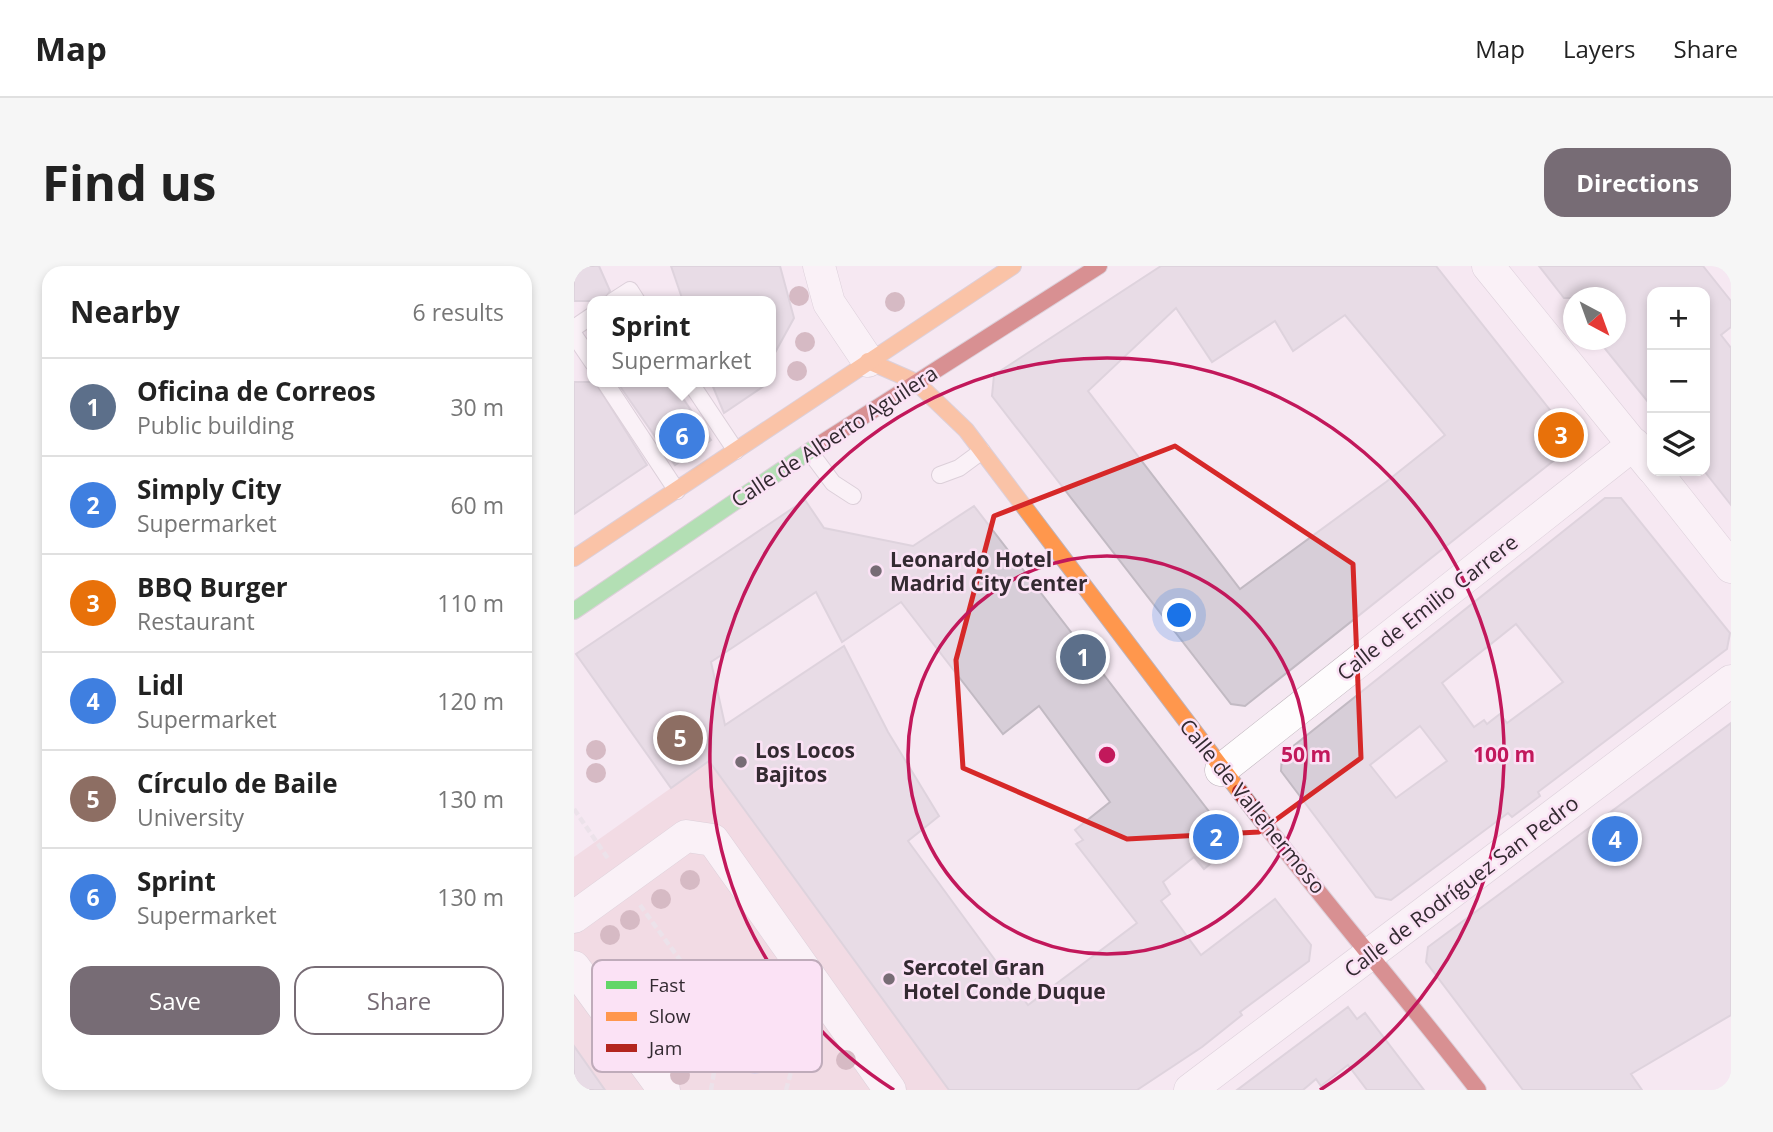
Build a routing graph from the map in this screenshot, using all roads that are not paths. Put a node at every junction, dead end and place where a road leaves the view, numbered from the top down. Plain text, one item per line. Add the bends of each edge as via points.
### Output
1 (819, 266) edge
2 (1013, 266) edge
3 (1099, 266) edge
4 (1489, 266) edge
5 (620, 296) edge
6 (633, 296) edge
7 (574, 335) edge
8 (587, 354) edge
9 (868, 361) junction
10 (916, 382) junction
11 (608, 387) edge
12 (693, 387) edge
13 (736, 451) junction
14 (982, 451) junction
15 (810, 452) junction
16 (1647, 461) edge
17 (940, 475) dead end
18 (1659, 476) edge
19 (677, 491) junction
20 (853, 496) dead end
21 (574, 558) edge
22 (1731, 567) edge
23 (574, 611) edge
24 (1731, 681) edge
25 (1221, 770) junction
26 (574, 917) edge
27 (1369, 955) junction
28 (796, 960) edge
29 (574, 967) edge
30 (592, 992) edge
31 (822, 997) edge
32 (651, 1072) edge
33 (664, 1090) edge
34 (890, 1090) edge
35 (1190, 1090) edge
36 (1478, 1090) edge

1 - 9 street via 829,303
2 - 9 main road, Calle de Alberto Aguilera
3 - 10 main road, Calle de Alberto Aguilera
4 - 16 street
5 - 6 lane via 629,290
7 - 8 lane
9 - 10 main road, Calle de Vallehermoso
9 - 13 main road, Calle de Alberto Aguilera
10 - 14 main road, Calle de Vallehermoso
10 - 15 main road, Calle de Alberto Aguilera
11 - 19 lane
12 - 13 lane
13 - 19 main road, Calle de Alberto Aguilera
14 - 17 lane
14 - 25 main road, Calle de Vallehermoso
15 - 20 lane via 833,483
15 - 23 main road, Calle de Alberto Aguilera
16 - 25 street, Calle de Emilio Carrere
18 - 22 street
19 - 21 main road, Calle de Alberto Aguilera
24 - 27 street, Calle de Rodríguez San Pedro
25 - 27 main road, Calle de Vallehermoso
26 - 28 street via 686,836 713,840
27 - 35 street, Calle de Rodríguez San Pedro
27 - 36 main road, Calle de Vallehermoso via 1391,976
29 - 30 street
31 - 34 street
32 - 33 street

